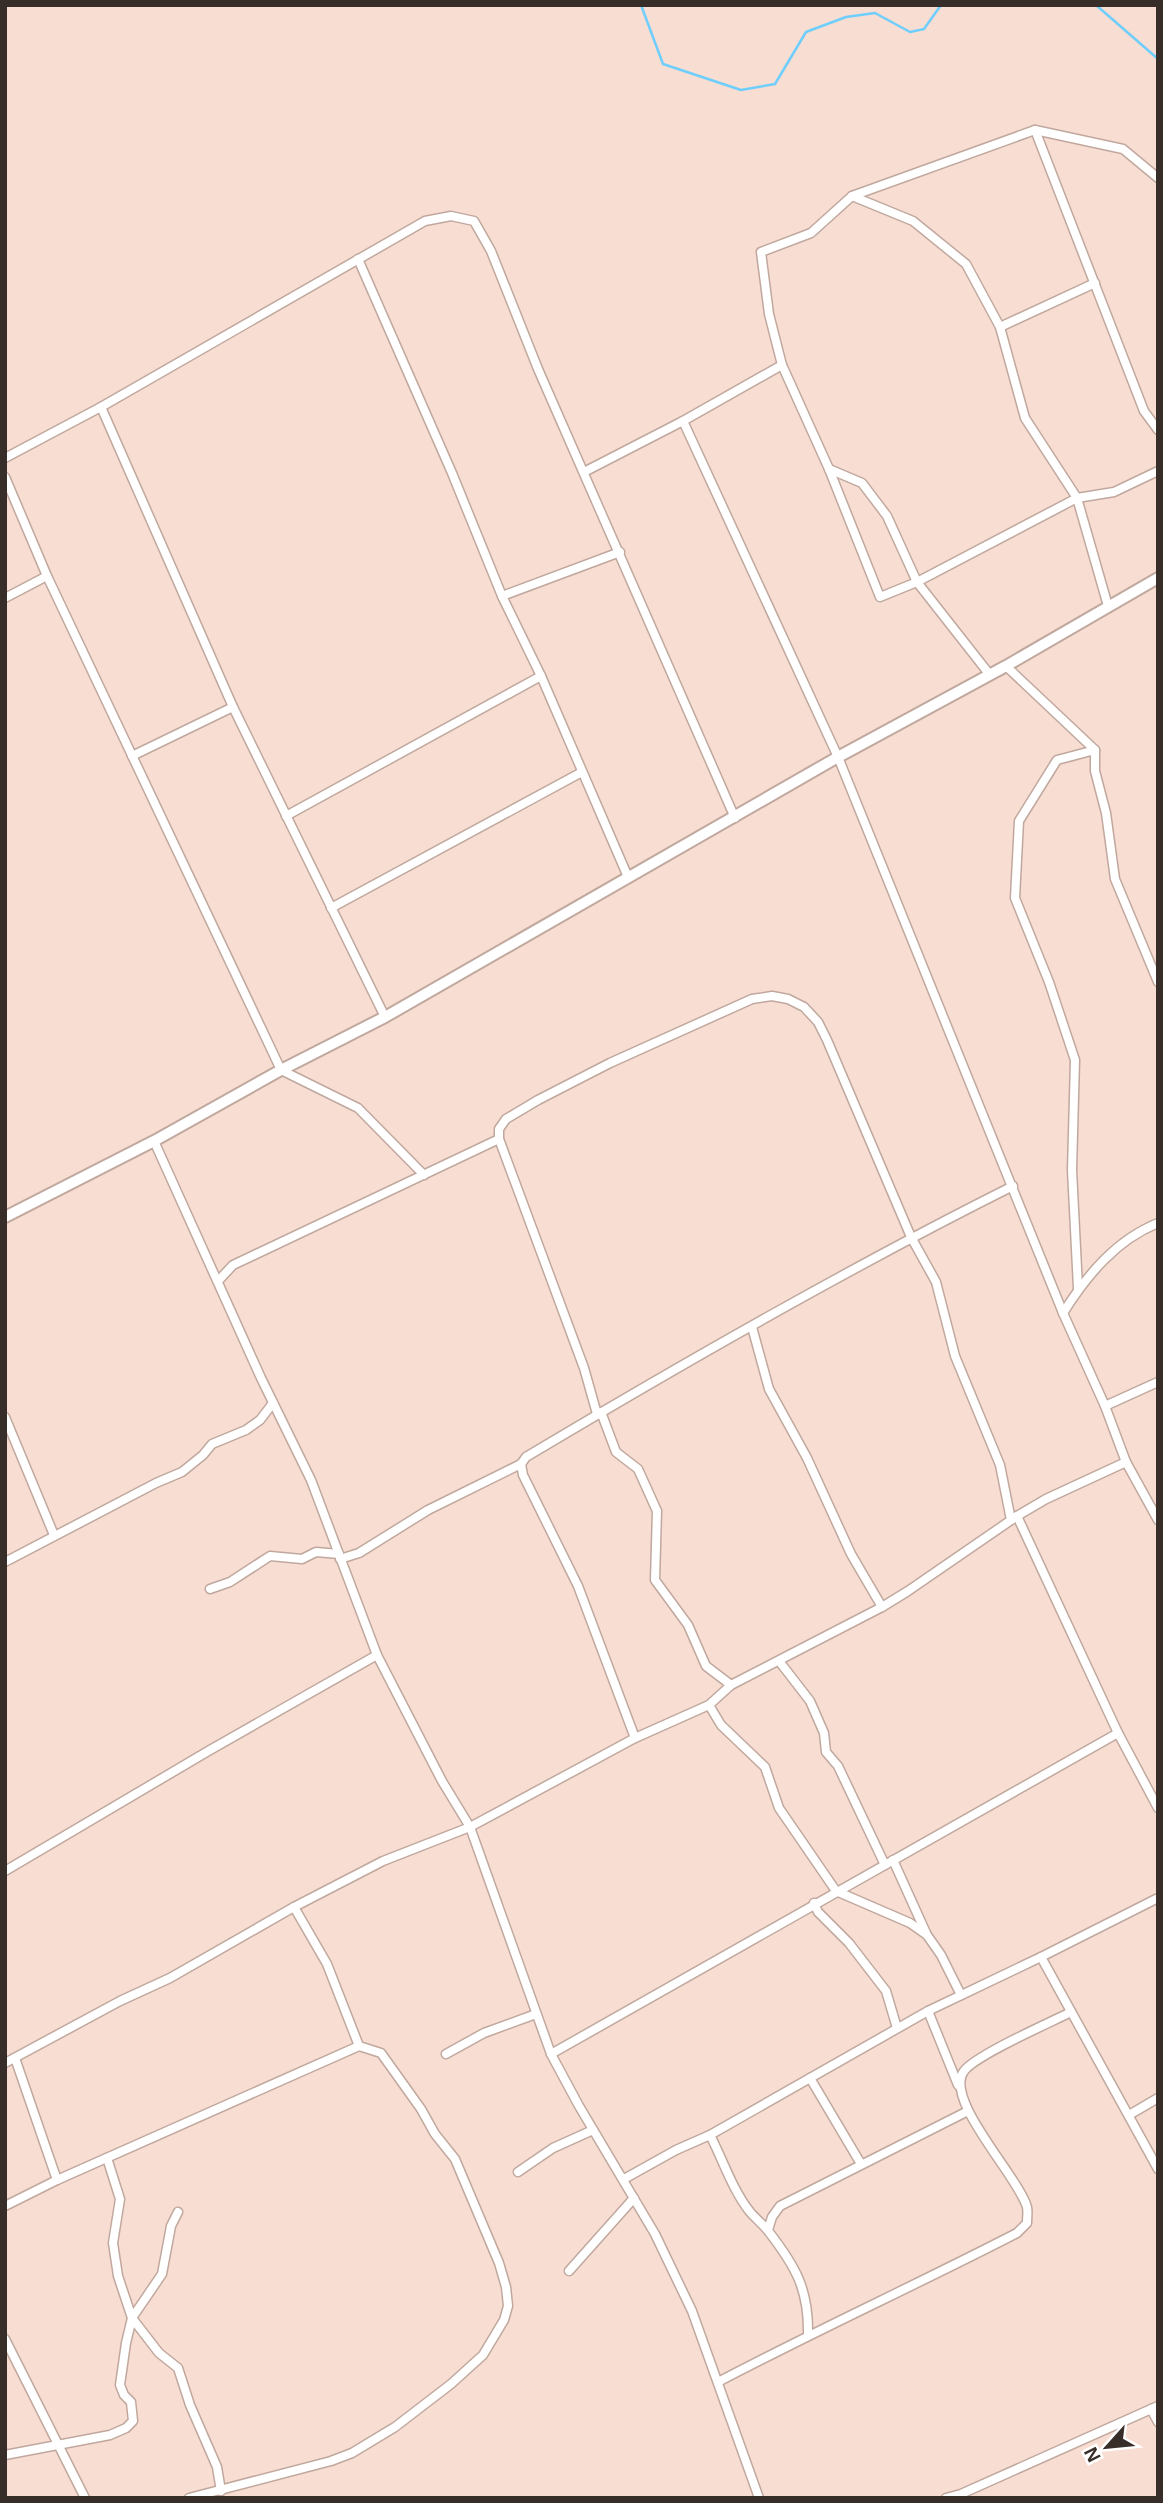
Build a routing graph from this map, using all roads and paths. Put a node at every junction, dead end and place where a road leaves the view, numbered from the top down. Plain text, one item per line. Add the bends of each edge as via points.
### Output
1 (1035, 130) junction
2 (1158, 178) edge
3 (852, 196) junction
4 (358, 259) junction
5 (1095, 283) junction
6 (1000, 327) junction
7 (782, 365) junction
8 (101, 407) junction
9 (683, 421) junction
10 (1158, 430) edge
11 (5, 458) edge
12 (829, 469) junction
13 (1158, 471) edge
14 (584, 472) junction
15 (5, 477) edge
16 (1077, 499) junction
17 (620, 552) junction
18 (47, 576) junction
19 (1158, 578) edge
20 (917, 582) junction
21 (502, 596) junction
22 (5, 598) edge
23 (1108, 606) junction
24 (1006, 666) junction
25 (990, 675) junction
26 (541, 676) junction
27 (233, 707) junction
28 (1096, 750) junction
29 (132, 756) junction
30 (838, 757) junction
31 (582, 772) junction
32 (286, 816) junction
33 (735, 818) junction
34 (628, 877) junction
35 (331, 908) junction
36 (1158, 982) edge
37 (385, 1017) junction
38 (281, 1070) junction
39 (499, 1139) junction
40 (154, 1141) junction
41 (424, 1175) junction
42 (1013, 1186) junction
43 (5, 1217) edge
44 (1158, 1223) edge
45 (911, 1237) junction
46 (218, 1281) junction
47 (1078, 1288) junction
48 (1063, 1313) junction
49 (752, 1327) junction
50 (1158, 1382) edge
51 (273, 1403) junction
52 (1105, 1406) junction
53 (599, 1413) junction
54 (5, 1417) edge
55 (1126, 1462) junction
56 (521, 1464) junction
57 (1014, 1518) junction
58 (1158, 1520) edge
59 (54, 1535) junction
60 (340, 1557) junction
61 (5, 1562) edge
62 (210, 1589) dead end
63 (882, 1607) junction
64 (377, 1656) junction
65 (779, 1661) junction
66 (731, 1685) junction
67 (709, 1705) junction
68 (1118, 1732) junction
69 (635, 1738) junction
70 (1158, 1808) edge
71 (470, 1827) junction
72 (889, 1862) junction
73 (5, 1871) edge
74 (836, 1891) junction
75 (1158, 1898) edge
76 (814, 1903) junction
77 (294, 1907) junction
78 (927, 1936) junction
79 (1041, 1958) junction
80 (961, 1995) junction
81 (928, 2011) junction
82 (1071, 2012) junction
83 (536, 2014) junction
84 (897, 2028) junction
85 (359, 2046) junction
86 (446, 2053) dead end
87 (551, 2054) junction
88 (15, 2058) junction
89 (5, 2063) edge
90 (810, 2078) junction
91 (958, 2085) junction
92 (1158, 2098) edge
93 (968, 2111) junction
94 (1129, 2115) junction
95 (593, 2130) junction
96 (710, 2135) junction
97 (107, 2158) junction
98 (861, 2164) junction
99 (1158, 2169) edge
100 (518, 2172) dead end
101 (624, 2179) junction
102 (57, 2180) junction
103 (634, 2198) junction
104 (5, 2206) edge
105 (178, 2212) dead end
106 (768, 2230) junction
107 (569, 2271) dead end
108 (132, 2318) junction
109 (808, 2335) junction
110 (5, 2339) edge
111 (719, 2382) junction
112 (1154, 2407) edge
113 (1158, 2422) edge
114 (59, 2445) junction
115 (5, 2455) edge
116 (221, 2491) junction
117 (85, 2498) edge
118 (189, 2498) edge
119 (759, 2498) edge
120 (946, 2498) edge

1 - 2 street via 1123,149
1 - 3 street
1 - 5 street
3 - 6 street via 914,221 966,264
3 - 7 street via 811,233 761,252 768,314
4 - 8 street
4 - 14 street via 425,221 452,216 474,221 491,251
4 - 21 street
5 - 6 street
5 - 10 street via 1144,411
6 - 16 street via 1024,418
7 - 9 street
7 - 12 street
8 - 11 street
8 - 27 street
9 - 14 street
9 - 30 street
12 - 20 street via 862,483 887,516
12 - 20 street via 880,597
13 - 16 street via 1114,492
14 - 17 street
15 - 18 street
16 - 20 street
16 - 23 street
17 - 21 street
17 - 33 street
18 - 22 street
18 - 29 street
19 - 23 street
20 - 25 street
21 - 26 street
23 - 24 street
24 - 25 street
24 - 28 street
25 - 30 street
26 - 31 street
26 - 32 street
27 - 29 street
27 - 32 street
28 - 36 street via 1115,879
28 - 47 street via 1058,761 1019,821 1014,898 1075,1060 1072,1170
29 - 38 street
30 - 33 street
30 - 42 street
31 - 34 street
31 - 35 street
32 - 35 street
33 - 34 street
34 - 37 street
35 - 37 street
37 - 38 street
38 - 40 street
38 - 41 street via 358,1108
39 - 41 street
39 - 45 street via 506,1119 610,1063 752,999 788,999 818,1022
39 - 53 street
40 - 43 street
40 - 46 street
41 - 46 street via 233,1265
42 - 45 street
42 - 48 street
44 - 47 street via 1116,1247
45 - 49 street
45 - 57 street via 936,1282 955,1356 1000,1465
46 - 51 street
47 - 48 street
48 - 52 street
49 - 53 street
49 - 63 street via 769,1389
50 - 52 street
51 - 59 street via 260,1420 212,1444 182,1472
51 - 60 street via 311,1480
52 - 55 street
53 - 56 street
53 - 66 street via 616,1452 638,1469 657,1511 656,1580 688,1625 706,1666
54 - 59 street
55 - 57 street
55 - 58 street
56 - 60 street via 428,1510 359,1553
56 - 69 street via 578,1586
57 - 63 street
57 - 68 street
59 - 61 street
60 - 62 street via 316,1552 302,1559 270,1556 230,1582
60 - 64 street
63 - 65 street
64 - 71 street
64 - 73 street
65 - 66 street
65 - 72 street via 810,1701 824,1733 825,1752 838,1766
66 - 67 street
67 - 69 street
67 - 74 street via 721,1725 765,1767 779,1808
68 - 70 street
68 - 72 street
69 - 71 street
71 - 77 street via 383,1861
71 - 83 street
72 - 74 street
72 - 78 street
74 - 76 street
74 - 78 street via 910,1923
75 - 79 street
76 - 84 street via 886,1990
76 - 87 street
77 - 85 street via 327,1964
77 - 88 street
78 - 80 street via 942,1955
79 - 80 street
79 - 82 street
80 - 81 street
81 - 84 street
81 - 91 street
82 - 91 street via 978,2060 963,2071
82 - 94 street
83 - 86 street
83 - 87 street
84 - 90 street
85 - 97 street
85 - 116 street via 381,2053 455,2159 499,2263 508,2306 504,2320 483,2355 451,2384 352,2453
87 - 95 street
88 - 89 street
88 - 102 street
90 - 96 street
90 - 98 street
91 - 93 street
92 - 94 street
93 - 98 street
93 - 109 street via 1016,2185 1027,2208 1027,2223 1017,2233
94 - 99 street
95 - 100 street via 553,2148
95 - 101 street
96 - 101 street
96 - 106 street via 734,2185
97 - 102 street
97 - 108 street via 120,2199 113,2243 118,2276
98 - 106 street via 780,2206
101 - 103 street
102 - 104 street
103 - 107 street
103 - 111 street via 692,2311
105 - 108 street via 171,2226 163,2274
106 - 109 street via 804,2291
108 - 114 street via 120,2385 131,2402 133,2421 110,2435
108 - 116 street via 159,2353 178,2368 217,2468
109 - 111 street
110 - 114 street
111 - 119 street
112 - 113 street
112 - 120 street
114 - 115 street
114 - 117 street
116 - 118 street

